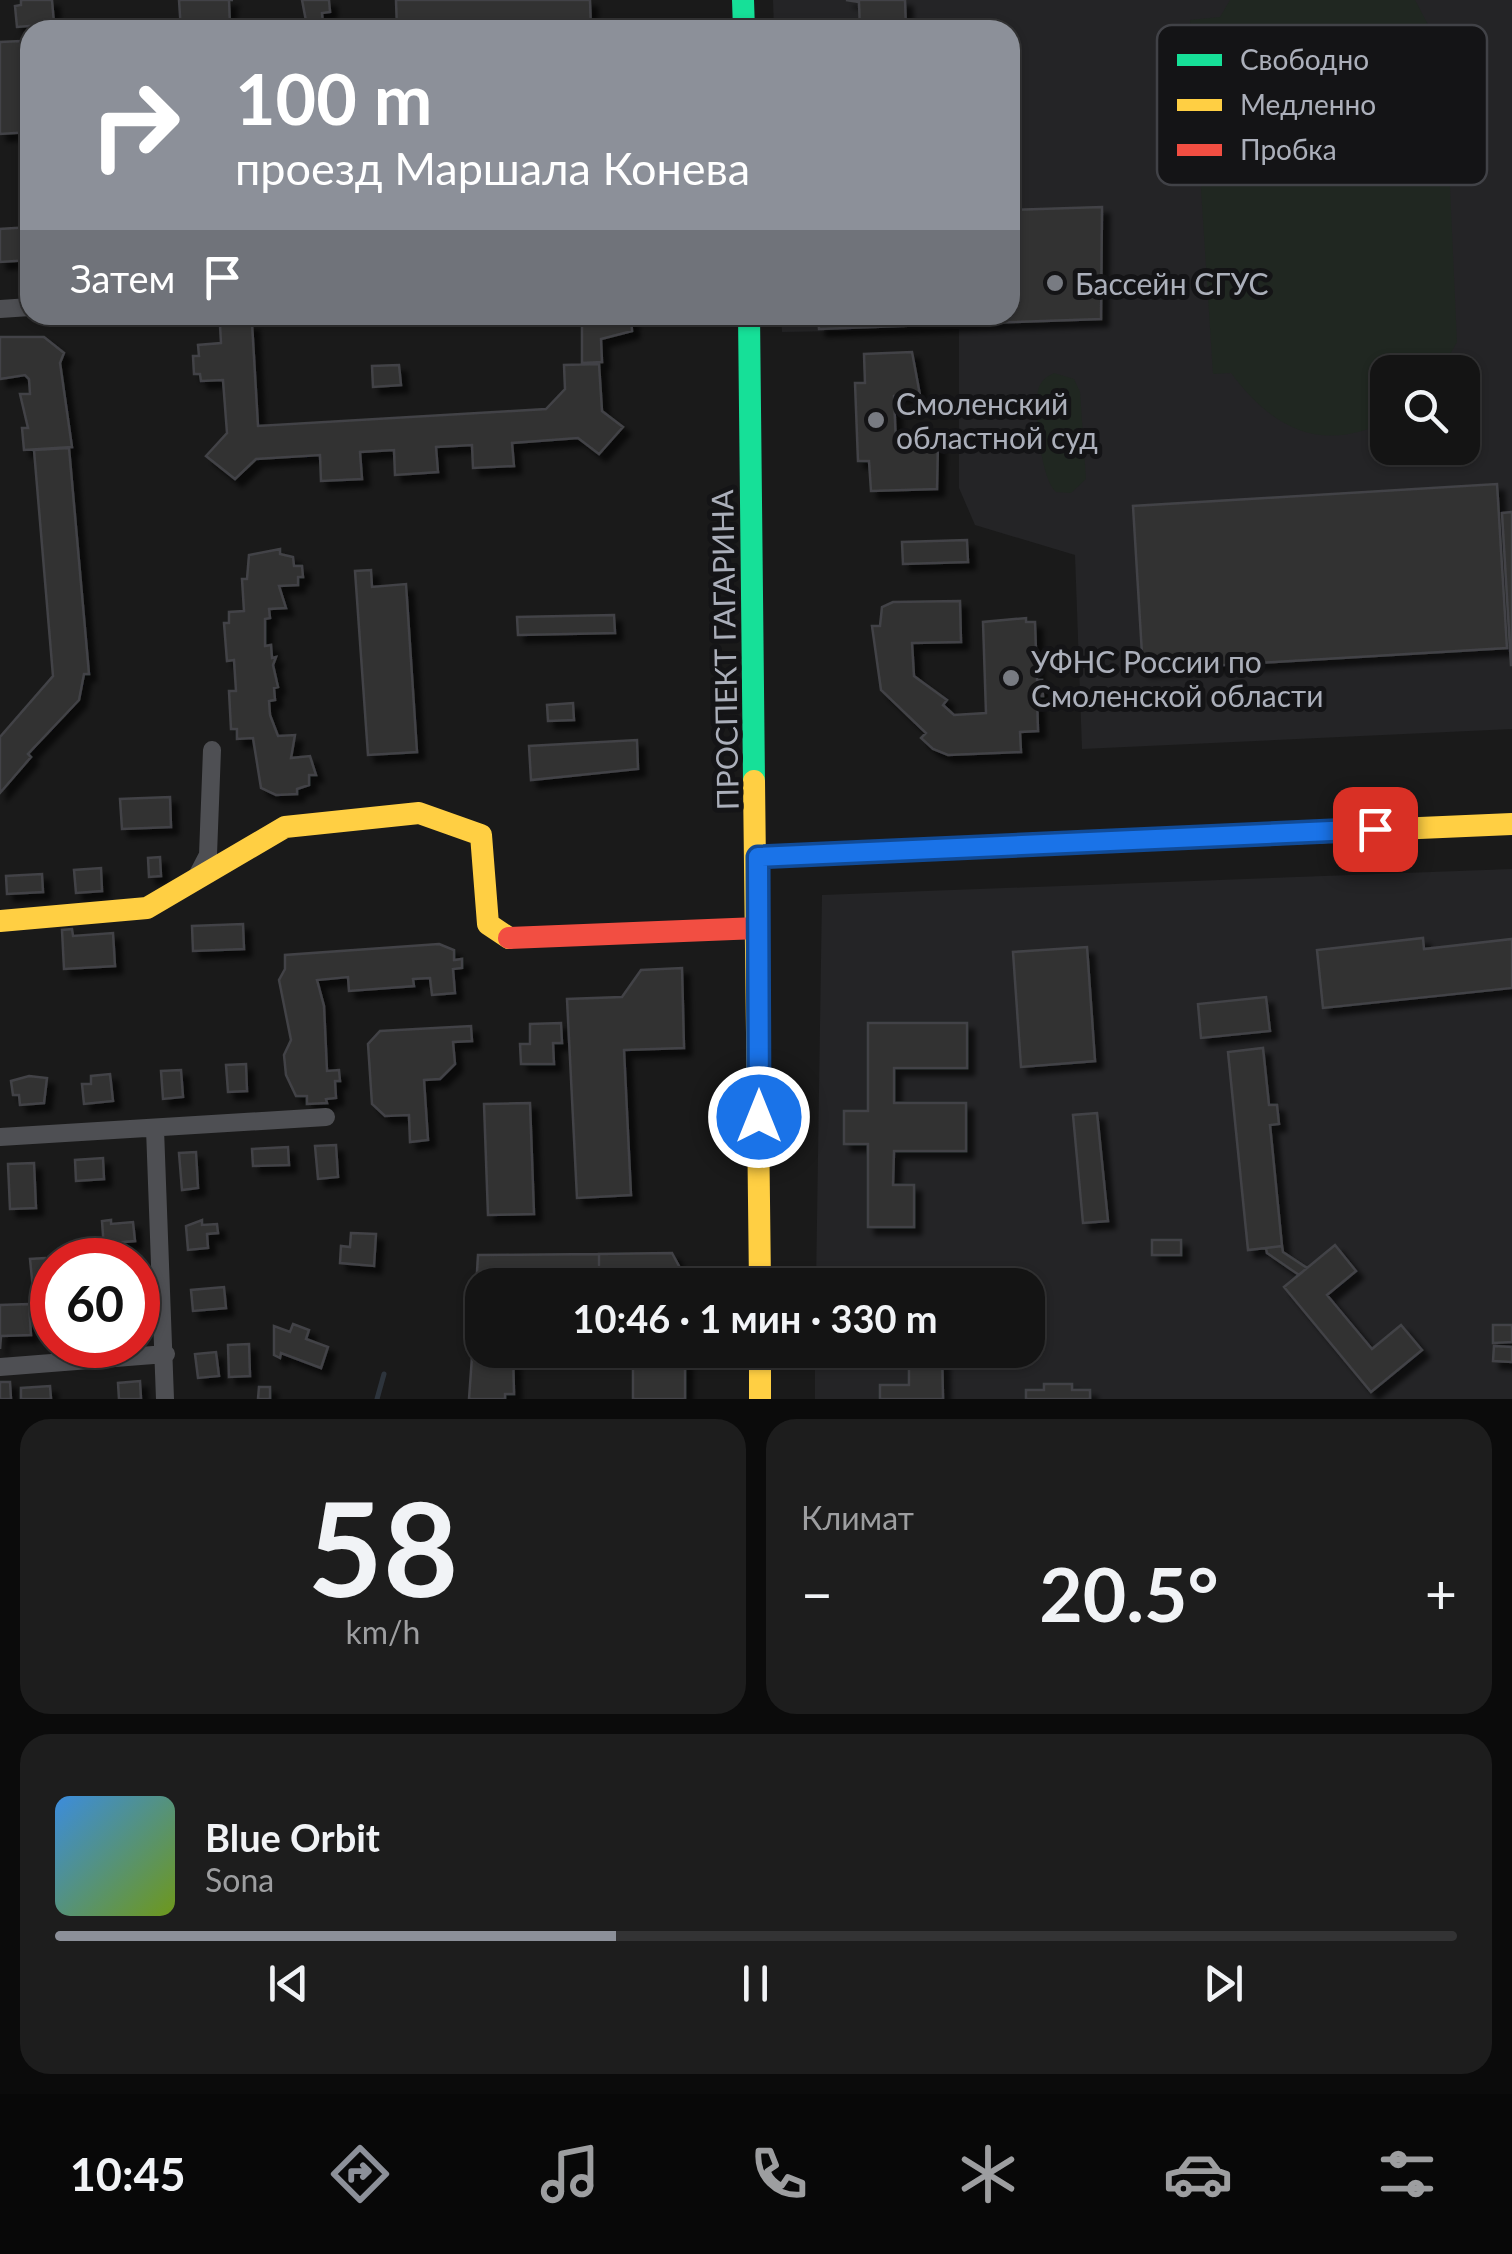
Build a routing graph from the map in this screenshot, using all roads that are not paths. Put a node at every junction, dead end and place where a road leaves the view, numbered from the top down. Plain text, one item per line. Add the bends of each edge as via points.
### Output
1 (749, 325) edge
2 (212, 750) dead end
3 (1512, 824) edge
4 (758, 857) junction
5 (194, 882) junction
6 (0, 921) edge
7 (758, 928) junction
8 (326, 1117) dead end
9 (156, 1128) junction
10 (0, 1137) edge
11 (760, 1268) edge
12 (166, 1354) junction
13 (0, 1367) edge
14 (760, 1368) edge
15 (165, 1399) edge
16 (760, 1399) edge

1 - 4 street, ПРОСПЕКТ ГАГАРИНА
2 - 5 street via 208,855
3 - 4 street
4 - 7 street, ПРОСПЕКТ ГАГАРИНА
5 - 6 street via 147,908
5 - 7 street via 284,827 419,813 481,834 488,924 510,939
7 - 11 street, ПРОСПЕКТ ГАГАРИНА
8 - 9 street
9 - 10 street
9 - 12 street
12 - 13 street
12 - 15 street
14 - 16 street

